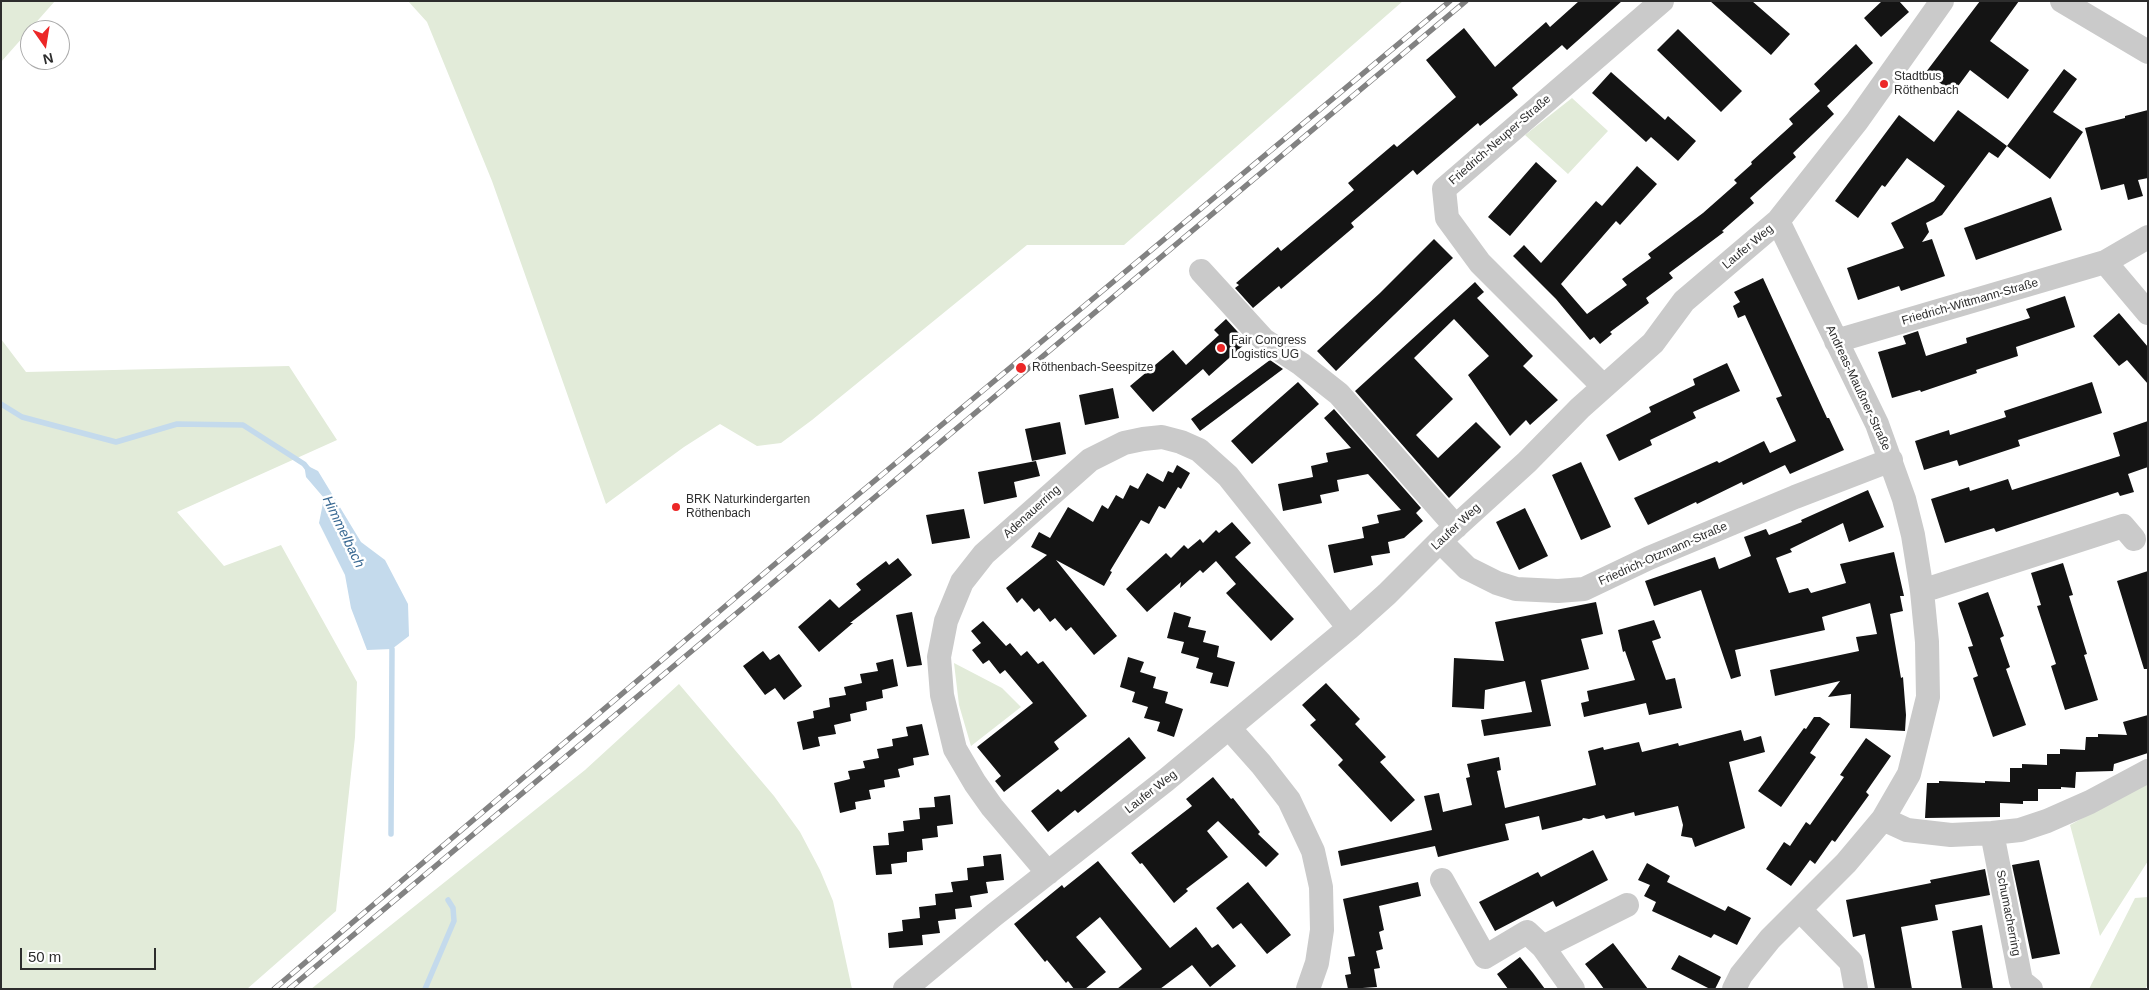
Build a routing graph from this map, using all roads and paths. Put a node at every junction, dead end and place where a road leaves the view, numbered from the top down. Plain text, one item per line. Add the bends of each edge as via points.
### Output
1 (1662, 1) edge
2 (2062, 1) edge
3 (1940, 2) edge
4 (2148, 52) edge
5 (1778, 221) junction
6 (2148, 237) edge
7 (2105, 262) junction
8 (1201, 271) dead end
9 (2148, 313) edge
10 (1836, 341) junction
11 (1603, 386) junction
12 (1891, 460) junction
13 (1448, 534) junction
14 (2134, 539) dead end
15 (1922, 591) junction
16 (1349, 628) junction
17 (1229, 728) junction
18 (2148, 771) edge
19 (1883, 819) junction
20 (1992, 834) junction
21 (1048, 873) junction
22 (1442, 880) dead end
23 (1627, 905) dead end
24 (1800, 910) junction
25 (1542, 947) junction
26 (905, 989) edge
27 (1308, 989) edge
28 (1573, 989) edge
29 (1734, 989) edge
30 (1856, 989) edge
31 (2031, 989) edge

1 - 11 street, Friedrich-Neuper-Straße via 1444,189 1447,218 1480,263
2 - 4 street
3 - 5 street, Laufer Weg via 1857,121
5 - 10 street, Andreas-Maußner-Straße
5 - 11 street, Laufer Weg via 1684,301 1653,343
6 - 7 street, Friedrich-Wittmann-Straße
7 - 9 street
7 - 10 street, Friedrich-Wittmann-Straße
8 - 13 street, Friedrich-Otzmann-Straße via 1264,340 1339,394
10 - 12 street, Andreas-Maußner-Straße
11 - 13 street, Laufer Weg
12 - 13 street, Friedrich-Otzmann-Straße via 1658,555 1584,589 1516,589 1496,583 1467,568
12 - 15 street, Andreas-Maußner-Straße via 1914,536
13 - 16 street, Laufer Weg
14 - 15 street via 2123,526
15 - 19 street, Andreas-Maußner-Straße via 1928,642 1928,697 1909,774
16 - 17 street, Laufer Weg
16 - 21 street, Adenauerring via 1228,476 1199,450 1162,437 1124,443 1090,460 984,554 962,582 946,621 939,657 942,695 955,749 992,807
17 - 21 street, Laufer Weg
17 - 27 street via 1289,800 1313,850 1320,887 1322,930 1317,963
18 - 20 street via 2047,821 2020,830
19 - 20 street via 1907,830 1951,835
19 - 24 street via 1846,864
20 - 31 street, Schumacherring via 2021,981
21 - 26 street, Laufer Weg
22 - 25 street via 1485,957 1527,932
23 - 25 street
24 - 29 street via 1770,939
24 - 30 street via 1851,962
25 - 28 street

